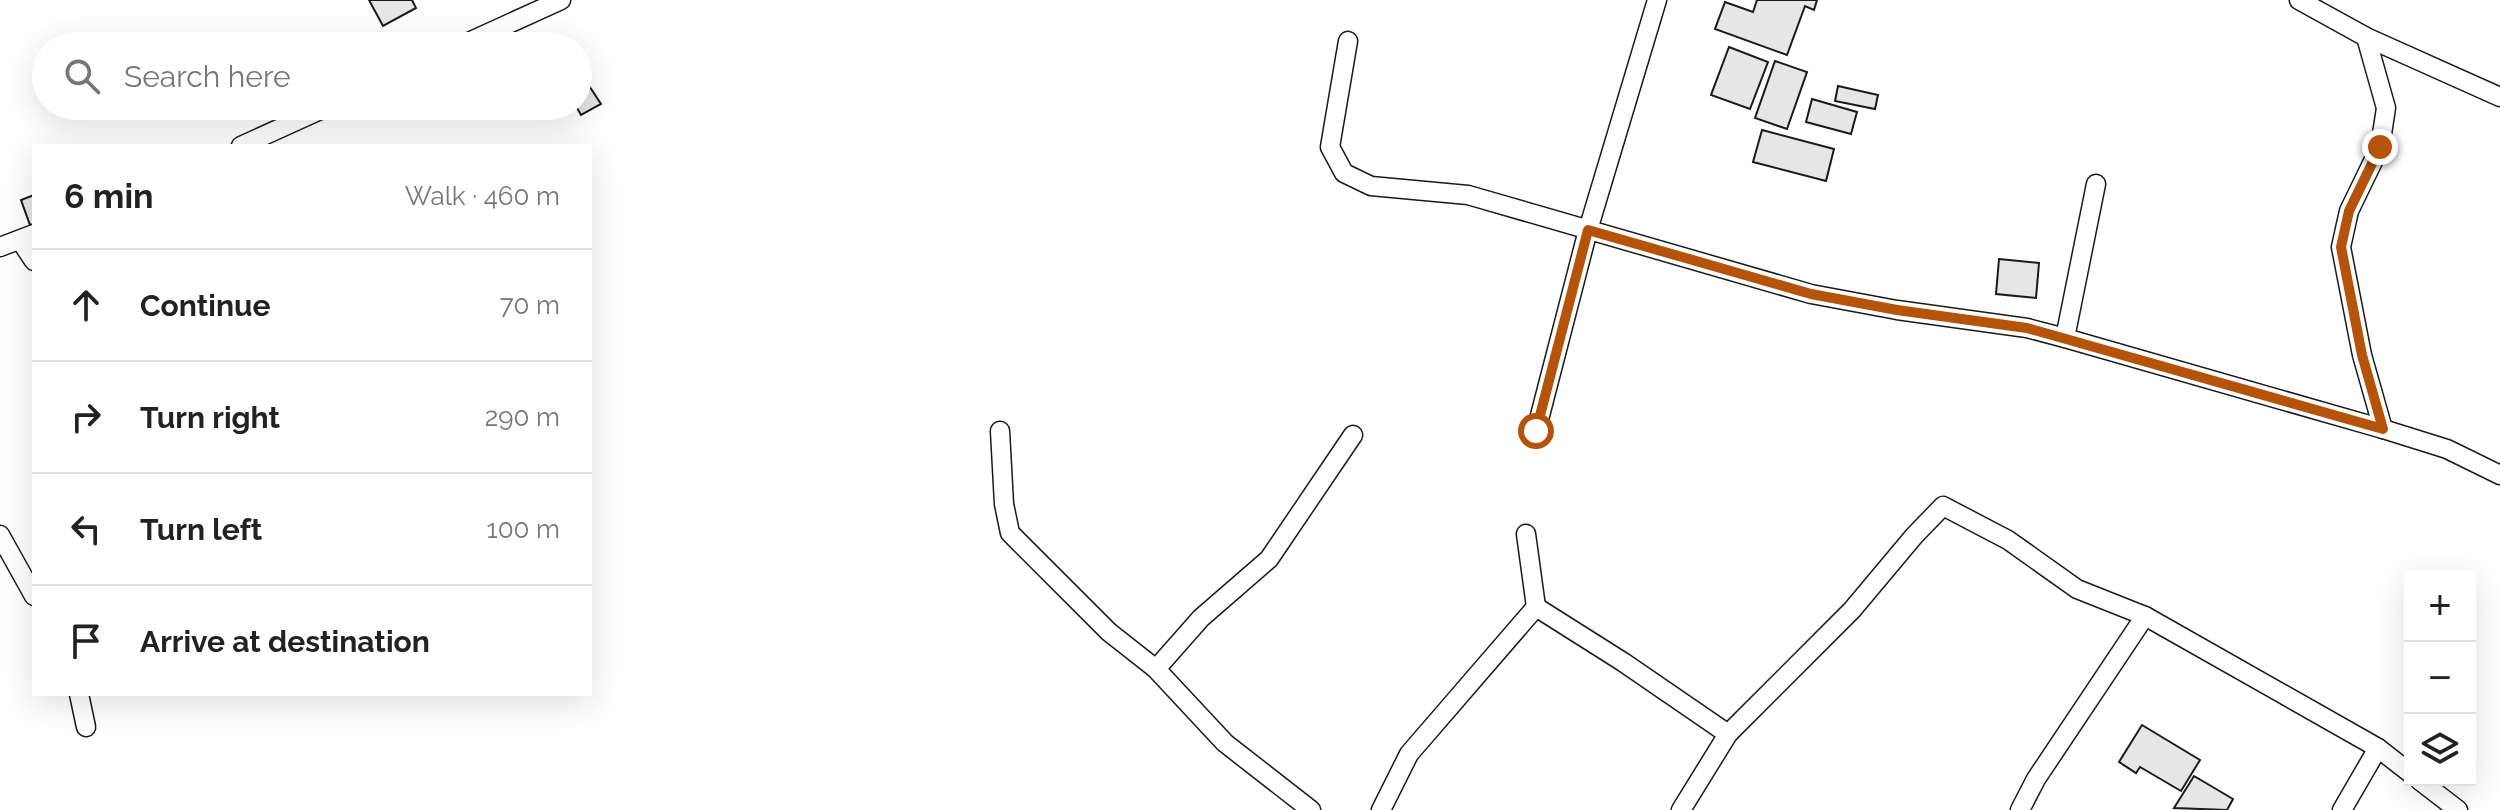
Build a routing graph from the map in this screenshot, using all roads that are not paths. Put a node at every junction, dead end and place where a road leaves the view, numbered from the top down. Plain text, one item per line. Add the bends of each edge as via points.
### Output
1 (561, 0) edge
2 (1657, 0) edge
3 (2299, 0) edge
4 (491, 32) edge
5 (2366, 37) junction
6 (1348, 41) dead end
7 (2500, 97) edge
8 (298, 120) edge
9 (245, 144) edge
10 (2096, 184) dead end
11 (1588, 230) junction
12 (27, 237) edge
13 (0, 247) edge
14 (2065, 338) junction
15 (2383, 429) junction
16 (1000, 431) dead end
17 (1536, 431) dead end
18 (1353, 435) dead end
19 (2500, 475) edge
20 (1526, 534) dead end
21 (0, 535) edge
22 (32, 592) edge
23 (1536, 607) junction
24 (2145, 616) junction
25 (1156, 669) junction
26 (79, 696) edge
27 (86, 727) dead end
28 (1728, 734) junction
29 (2378, 748) junction
30 (2404, 768) edge
31 (2427, 786) edge
32 (1311, 810) edge
33 (1381, 810) edge
34 (1681, 810) edge
35 (2020, 810) edge
36 (2342, 810) edge
37 (2458, 810) edge

1 - 4 street
2 - 11 street
3 - 5 street
5 - 7 street
5 - 15 street via 2386,108 2380,147 2349,211 2341,247
6 - 11 street via 1330,147 1344,173 1371,186 1468,195
8 - 9 street
10 - 14 street
11 - 14 street via 1811,294
11 - 17 street
12 - 13 street
14 - 15 street
15 - 19 street via 2447,449
16 - 25 street via 1010,533 1109,632
18 - 25 street via 1269,559 1201,618
20 - 23 street
21 - 22 street
23 - 28 street
23 - 33 street via 1409,754
24 - 28 street via 2077,589 2008,540 1943,506 1852,610
24 - 29 street
24 - 35 street
25 - 32 street via 1225,743
26 - 27 street
28 - 34 street
29 - 30 street
29 - 36 street
31 - 37 street

